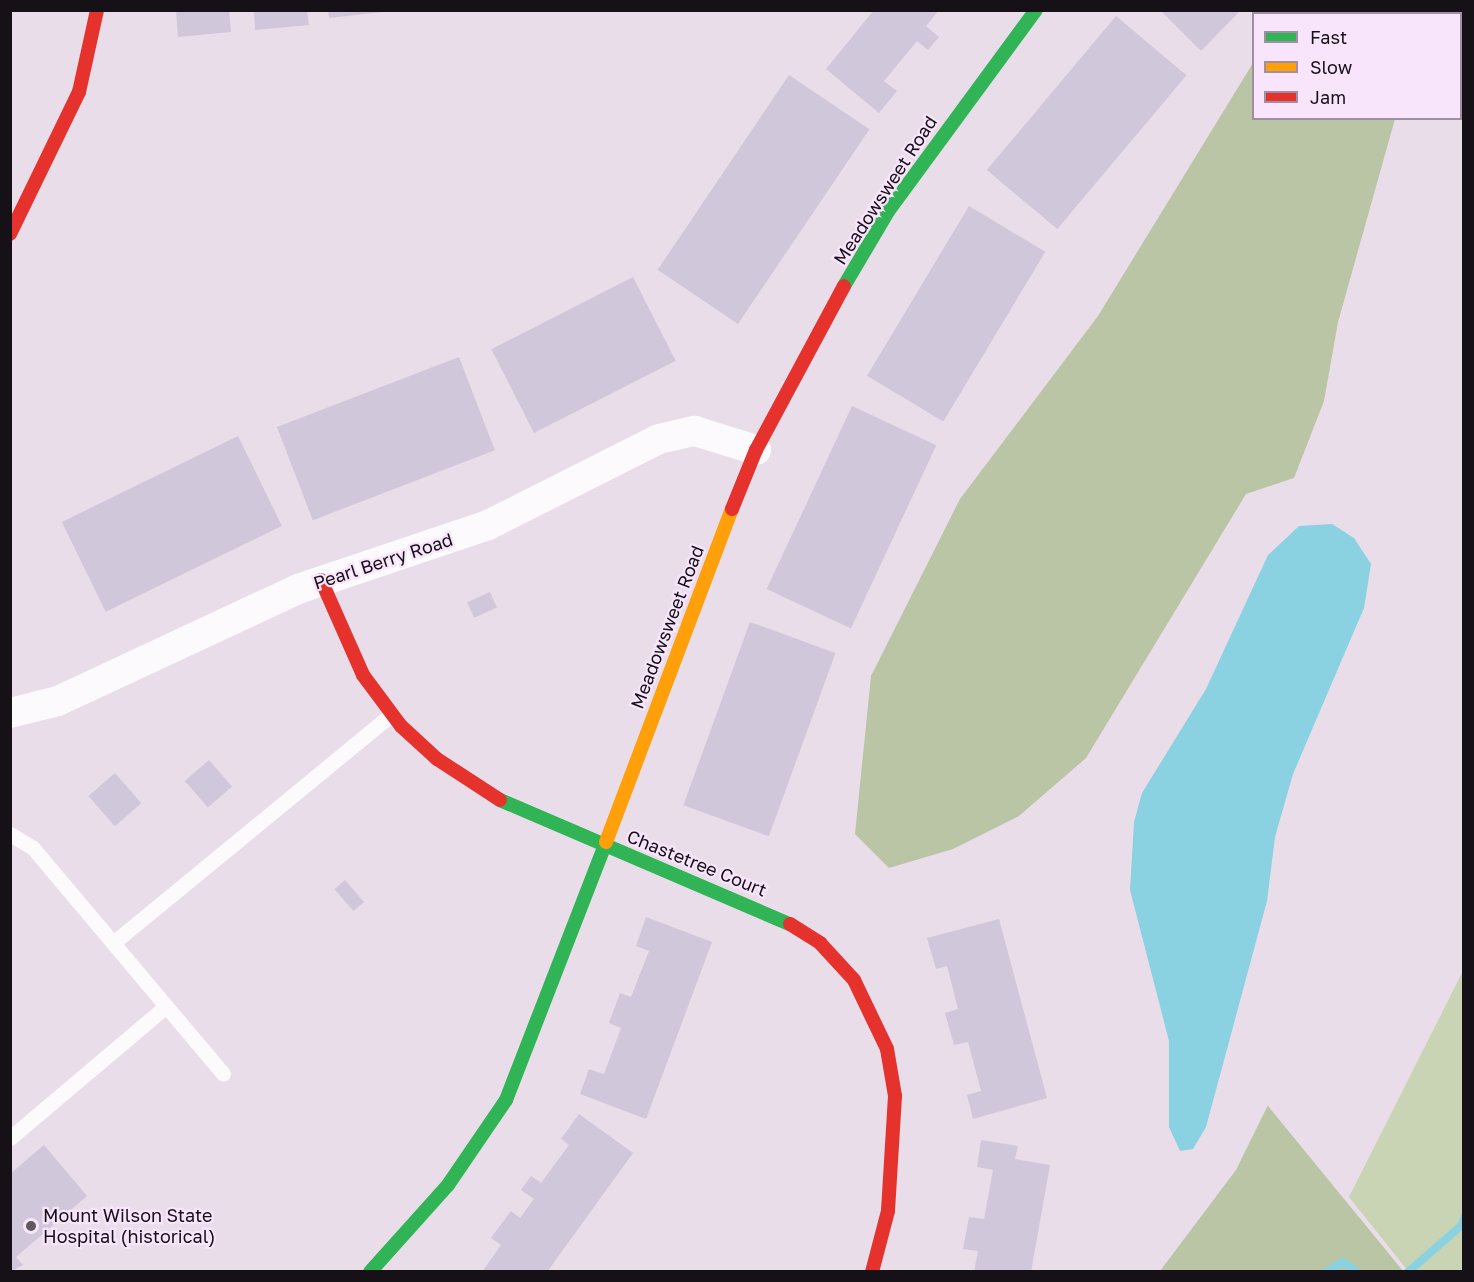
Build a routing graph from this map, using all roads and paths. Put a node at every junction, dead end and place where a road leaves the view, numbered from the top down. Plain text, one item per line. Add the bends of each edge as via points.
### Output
1 (97, 10) edge
2 (1036, 10) edge
3 (10, 234) edge
4 (756, 450) junction
5 (321, 580) junction
6 (10, 713) edge
7 (392, 714) junction
8 (10, 834) edge
9 (605, 845) junction
10 (113, 943) junction
11 (166, 1006) junction
12 (223, 1074) dead end
13 (10, 1138) edge
14 (370, 1272) edge
15 (872, 1272) edge

1 - 3 street via 79,92
2 - 4 street, Meadowsweet Road via 889,210
4 - 5 street, Pearl Berry Road via 710,433 678,433 488,525
4 - 9 street, Meadowsweet Road
5 - 6 street, Pearl Berry Road via 58,701
5 - 7 street, Chastetree Court via 363,675
7 - 9 street, Chastetree Court via 472,785
7 - 10 lane
8 - 10 lane via 33,848
9 - 14 street, Meadowsweet Road via 506,1100 448,1185
9 - 15 street, Chastetree Court via 774,914 820,943 859,988 887,1049 895,1096 888,1211
10 - 11 lane
11 - 12 lane
11 - 13 lane

